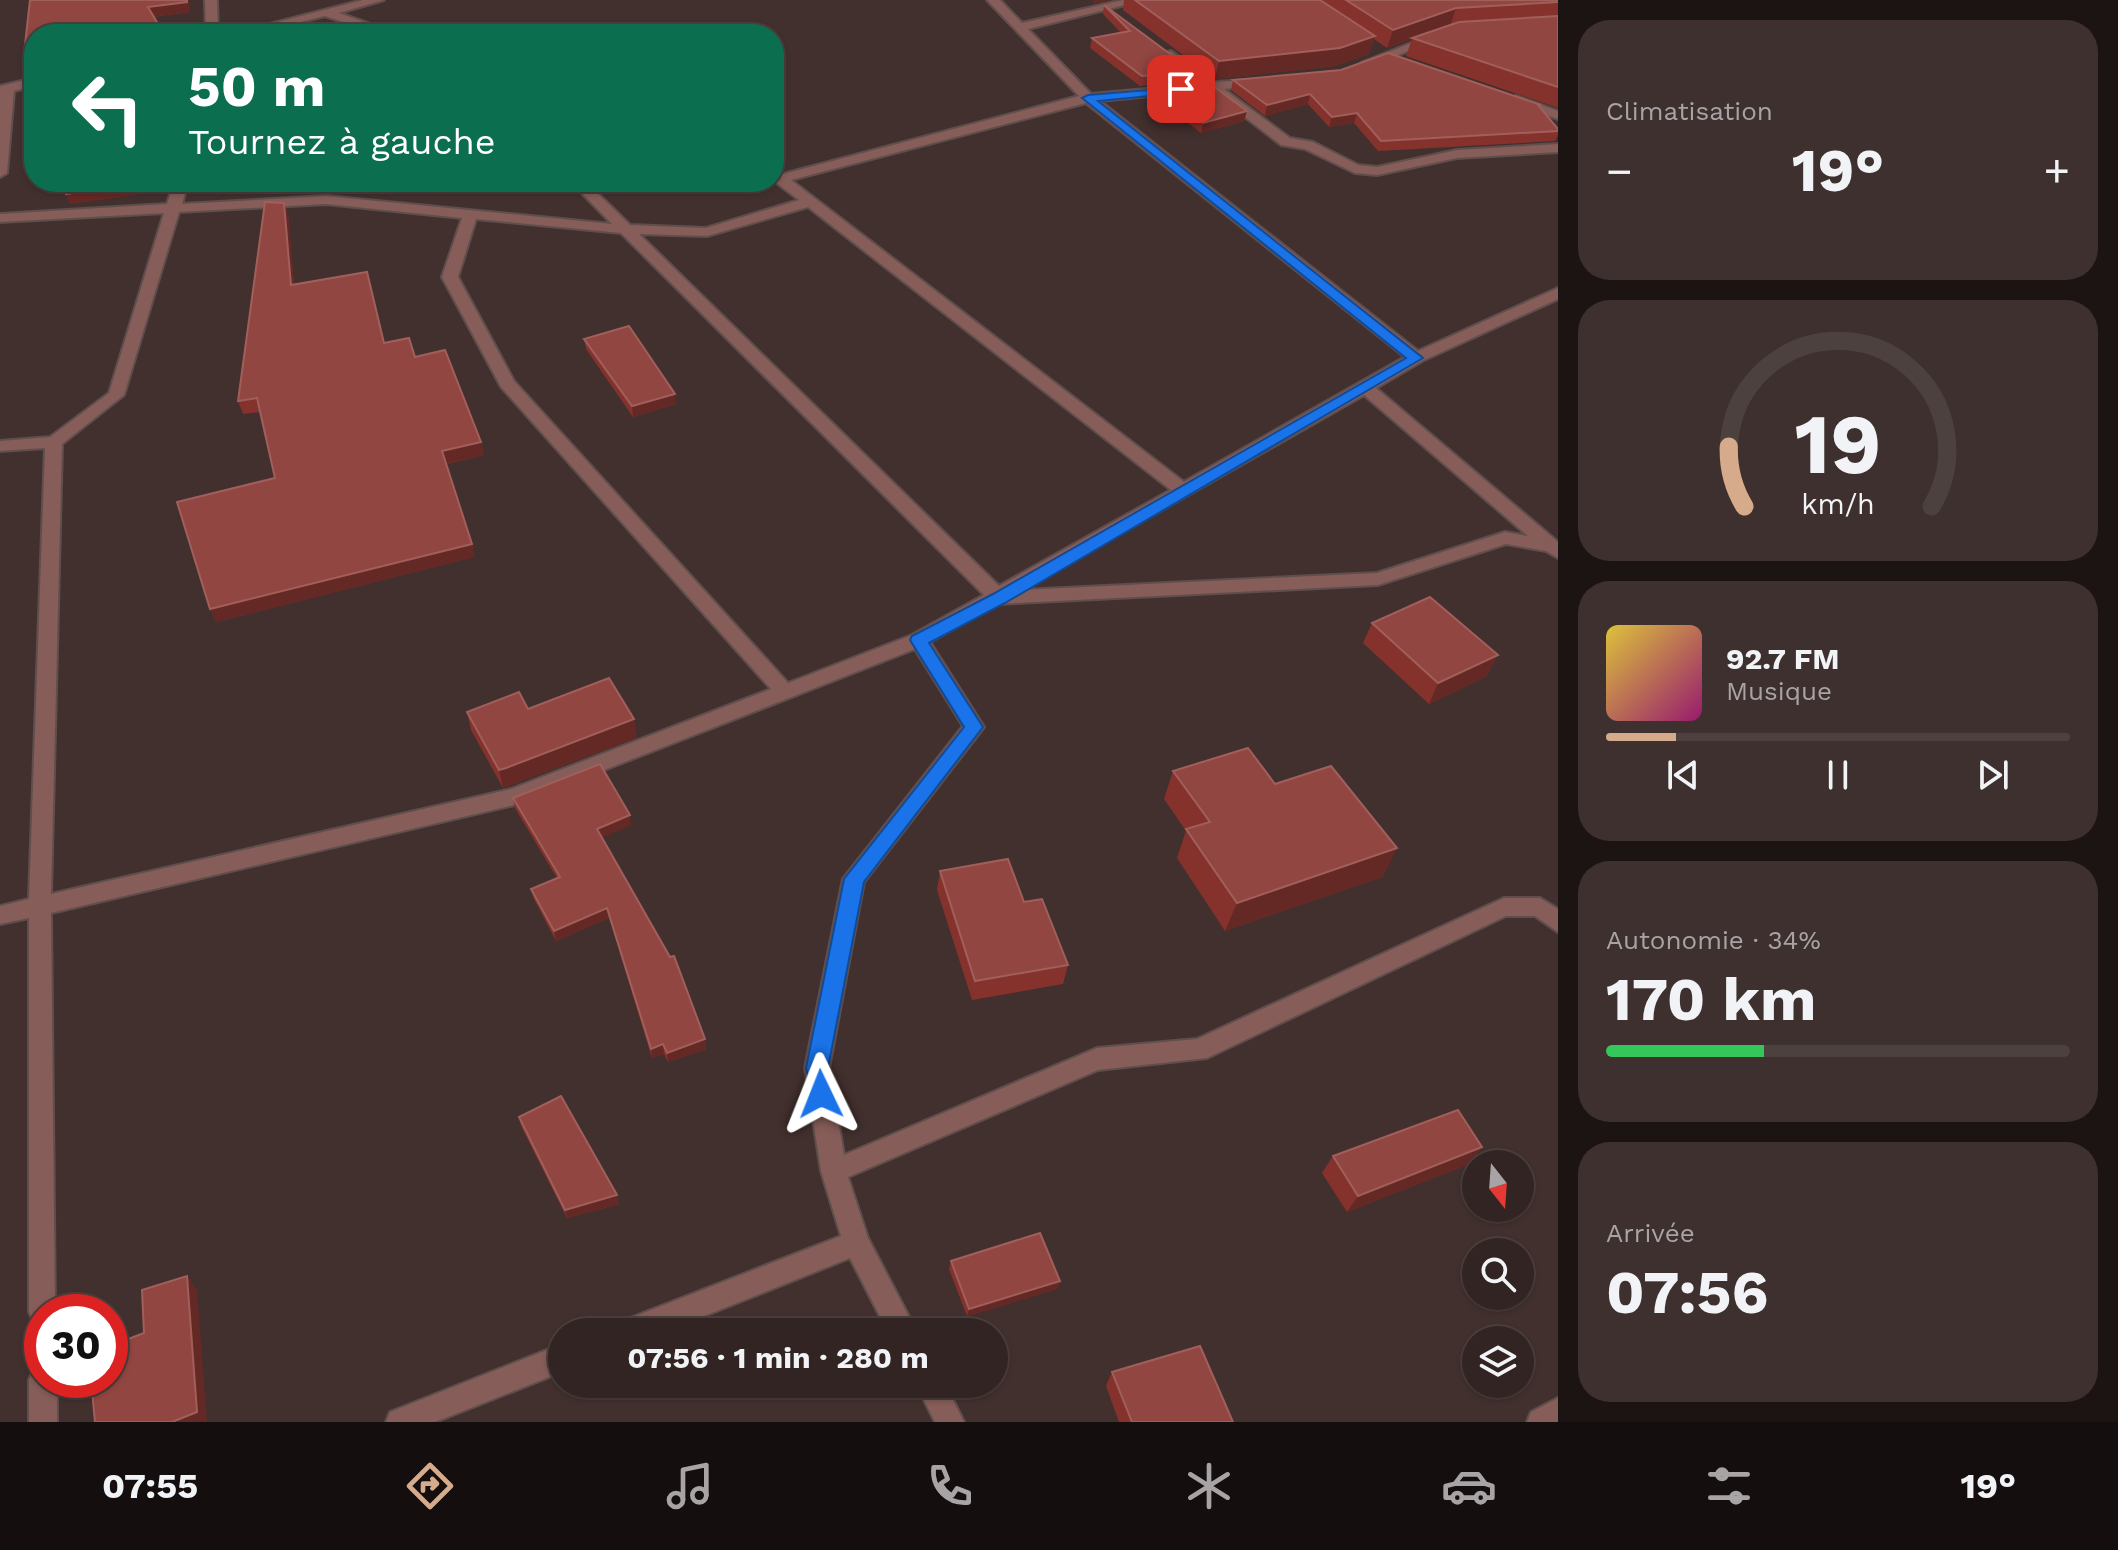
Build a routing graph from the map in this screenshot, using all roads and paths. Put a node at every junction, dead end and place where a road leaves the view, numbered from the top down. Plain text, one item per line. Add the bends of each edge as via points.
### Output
1 (211, 0) edge
2 (378, 0) edge
3 (993, 0) edge
4 (1139, 0) edge
5 (326, 6) edge
6 (212, 24) edge
7 (269, 24) edge
8 (368, 24) edge
9 (1018, 27) junction
10 (1450, 33) edge
11 (1153, 42) edge
12 (1379, 52) junction
13 (1414, 66) edge
14 (1350, 69) edge
15 (1275, 80) edge
16 (24, 84) edge
17 (1212, 86) junction
18 (4, 89) edge
19 (1500, 95) edge
20 (1088, 98) junction
21 (1558, 115) edge
22 (1558, 148) edge
23 (0, 173) edge
24 (784, 175) edge
25 (784, 182) edge
26 (178, 192) edge
27 (588, 192) edge
28 (809, 202) junction
29 (174, 206) junction
30 (470, 216) junction
31 (0, 218) edge
32 (624, 229) junction
33 (1558, 293) edge
34 (1416, 358) junction
35 (1366, 388) junction
36 (54, 442) junction
37 (0, 446) edge
38 (1184, 491) junction
39 (1554, 549) edge
40 (999, 598) junction
41 (919, 640) junction
42 (785, 692) junction
43 (40, 908) junction
44 (0, 915) edge
45 (1558, 923) edge
46 (834, 1171) junction
47 (856, 1243) junction
48 (42, 1294) edge
49 (666, 1318) edge
50 (896, 1318) edge
51 (548, 1364) edge
52 (43, 1398) edge
53 (937, 1398) edge
54 (1558, 1412) edge
55 (43, 1422) edge
56 (400, 1422) edge
57 (950, 1422) edge
58 (1541, 1422) edge

1 - 6 street
2 - 5 street
3 - 9 street
4 - 9 street via 1112,12
5 - 7 street
5 - 8 street
9 - 20 street
10 - 12 street
11 - 17 street
12 - 13 street
12 - 14 street
15 - 17 street
16 - 18 street
17 - 20 street
17 - 22 street via 1286,142 1308,145 1355,169 1377,171 1457,154
18 - 23 street
19 - 21 street
20 - 24 street
20 - 34 street
25 - 28 street
26 - 29 street
27 - 32 street
28 - 32 street via 707,232
28 - 38 street
29 - 30 street via 326,200
29 - 31 street
29 - 36 street via 116,395
30 - 32 street
30 - 42 street via 450,277 507,383
32 - 40 street
33 - 34 street
34 - 35 street
35 - 38 street
35 - 39 street
36 - 37 street
36 - 43 street
38 - 40 street
39 - 40 street via 1505,538 1378,579
40 - 41 street
41 - 42 street
41 - 46 street via 974,727 854,879 817,1068
42 - 43 street via 514,797
43 - 44 street
43 - 48 street
45 - 46 street via 1540,907 1504,907 1199,1050 1097,1059
46 - 47 street
47 - 49 street
47 - 50 street
51 - 56 street
52 - 55 street
53 - 57 street
54 - 58 street

